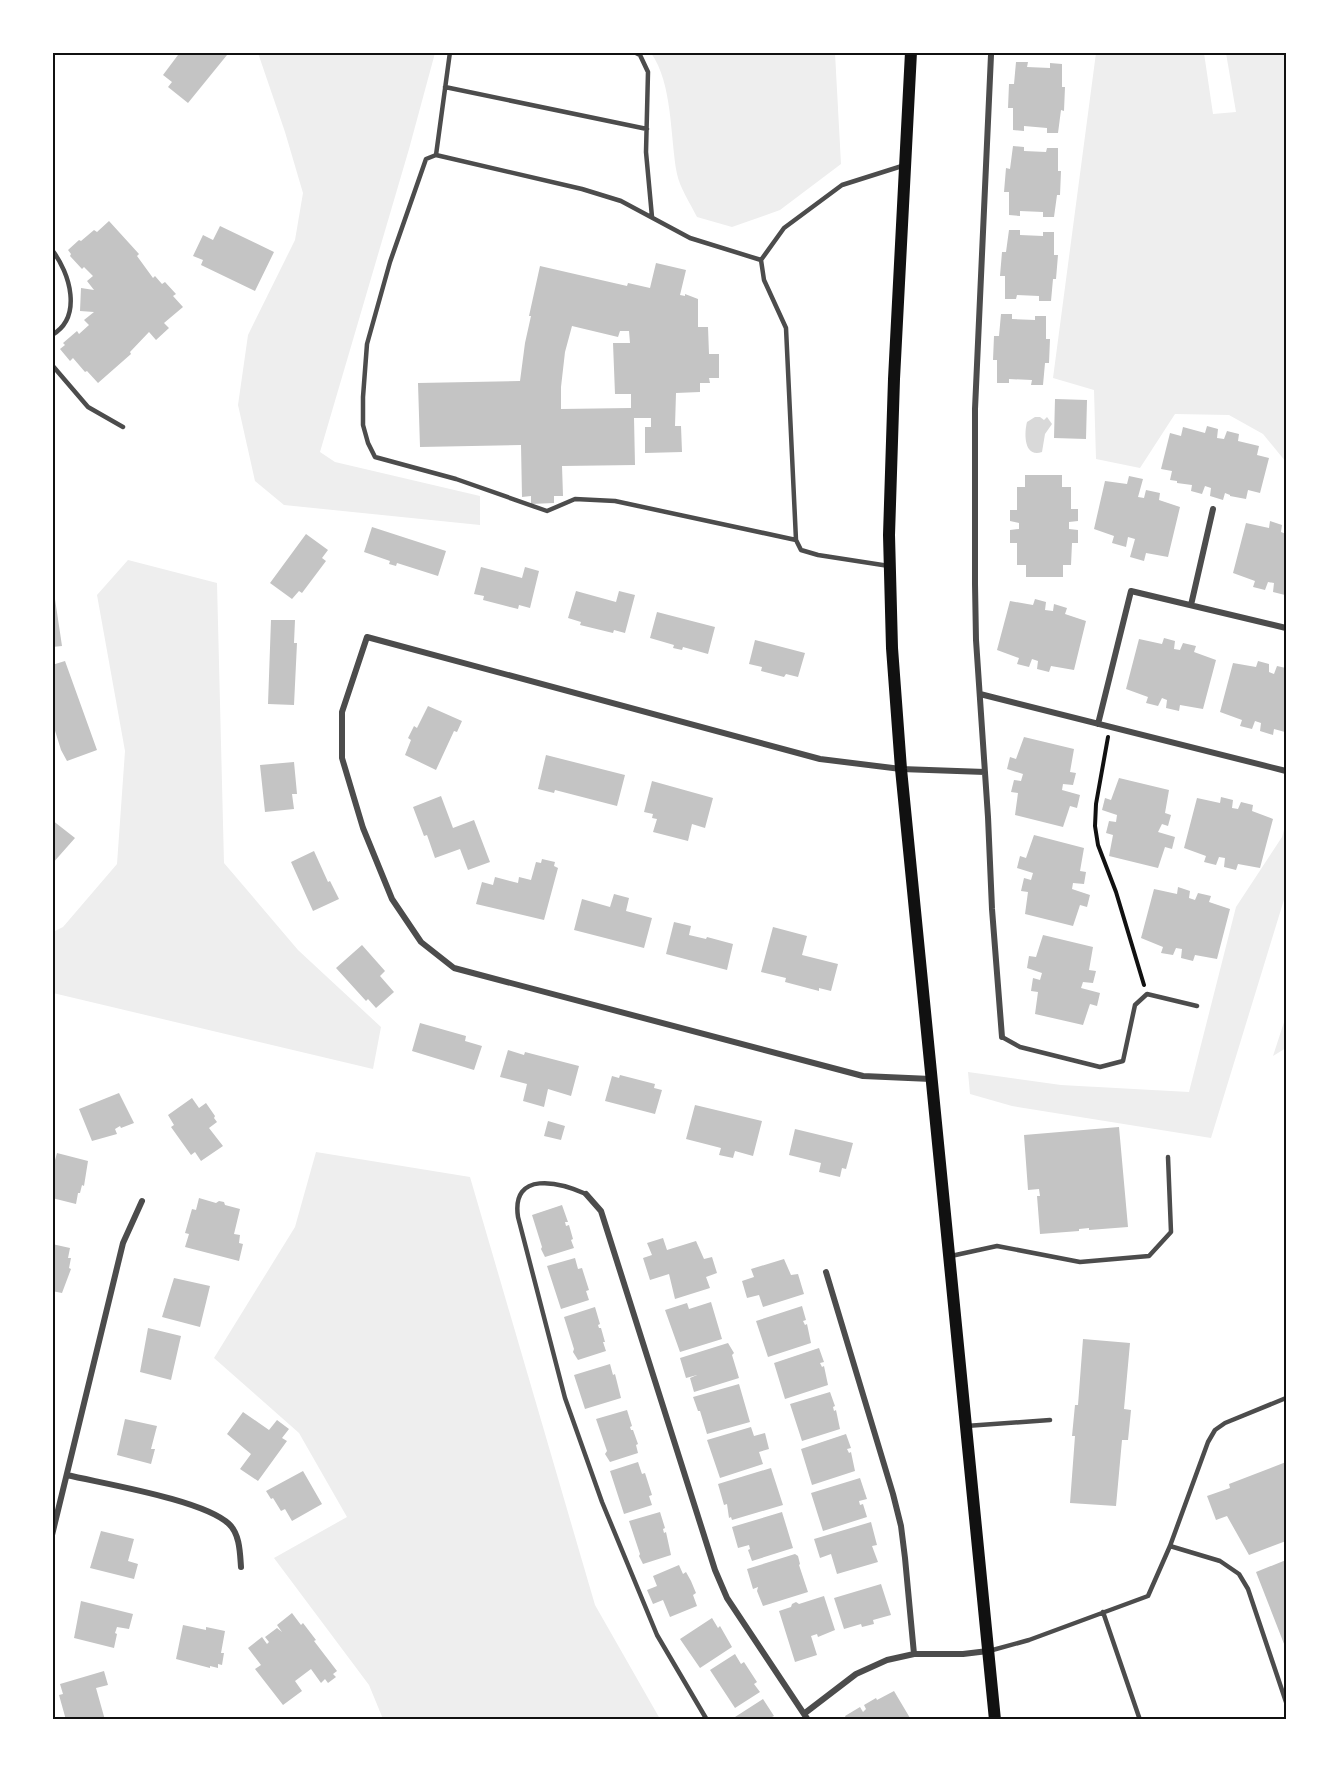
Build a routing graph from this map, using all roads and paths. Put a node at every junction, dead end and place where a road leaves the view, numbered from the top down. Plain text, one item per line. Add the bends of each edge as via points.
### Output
1 (450, 52) edge
2 (634, 52) edge
3 (911, 52) edge
4 (991, 55) dead end
5 (445, 87) junction
6 (647, 129) junction
7 (436, 155) junction
8 (905, 165) junction
9 (652, 217) junction
10 (52, 250) edge
11 (761, 260) junction
12 (52, 335) edge
13 (52, 365) edge
14 (123, 427) dead end
15 (1213, 509) dead end
16 (796, 540) junction
17 (889, 566) junction
18 (1191, 605) junction
19 (1287, 628) edge
20 (980, 694) junction
21 (1098, 724) junction
22 (1110, 727) junction
23 (901, 769) junction
24 (1286, 771) edge
25 (985, 772) junction
26 (1147, 994) junction
27 (1197, 1006) dead end
28 (1002, 1037) joint
29 (932, 1079) junction
30 (1168, 1157) dead end
31 (586, 1194) joint
32 (142, 1201) dead end
33 (948, 1256) junction
34 (826, 1272) dead end
35 (1287, 1398) edge
36 (1050, 1420) dead end
37 (965, 1426) junction
38 (67, 1475) junction
39 (52, 1535) edge
40 (1170, 1546) junction
41 (241, 1567) dead end
42 (1103, 1612) junction
43 (989, 1651) junction
44 (914, 1654) junction
45 (1287, 1702) edge
46 (806, 1716) edge
47 (707, 1719) edge
48 (995, 1719) edge
49 (1140, 1719) edge

1 - 5 lane
2 - 6 lane via 640,55 648,72
3 - 8 main road
4 - 20 street via 975,409 976,640
5 - 6 lane
5 - 7 lane
6 - 9 lane
7 - 9 lane via 582,189 621,201
7 - 16 lane via 426,159 390,262 367,344 363,426 375,457 456,479 547,511 575,499 615,501
8 - 11 lane via 842,185 784,228
8 - 17 main road
9 - 11 lane via 690,238
10 - 12 lane via 70,287 69,318 62,330
11 - 16 lane via 764,280 786,328
13 - 14 lane via 88,407
15 - 18 street
16 - 17 lane via 801,550
17 - 23 main road
18 - 19 street
18 - 21 street via 1131,591
20 - 21 street
20 - 25 street
21 - 22 street
22 - 24 street
22 - 26 path via 1095,826
23 - 25 street
23 - 29 main road
23 - 29 street via 820,759 367,637 342,712 342,758 363,828 392,899 421,942 454,968 863,1076
25 - 28 street
26 - 27 lane
26 - 28 lane via 1135,1005 1123,1061 1101,1067 1020,1047
29 - 33 main road
30 - 33 lane via 1172,1232 1149,1256 1080,1262 997,1246
31 - 46 street via 601,1211 715,1570 728,1598
31 - 47 lane via 566,1185 536,1183 521,1195 519,1217 565,1398 602,1502 657,1635
32 - 38 street via 123,1243
33 - 37 main road
34 - 44 street via 901,1526
35 - 40 lane via 1215,1430
36 - 37 lane
37 - 43 main road
38 - 39 street
38 - 41 street via 213,1512 231,1525 238,1541
40 - 42 lane via 1148,1596
40 - 45 lane via 1220,1562 1239,1574 1248,1589
42 - 43 lane
42 - 49 lane
43 - 44 street
43 - 48 main road
44 - 46 street via 887,1660 856,1674

